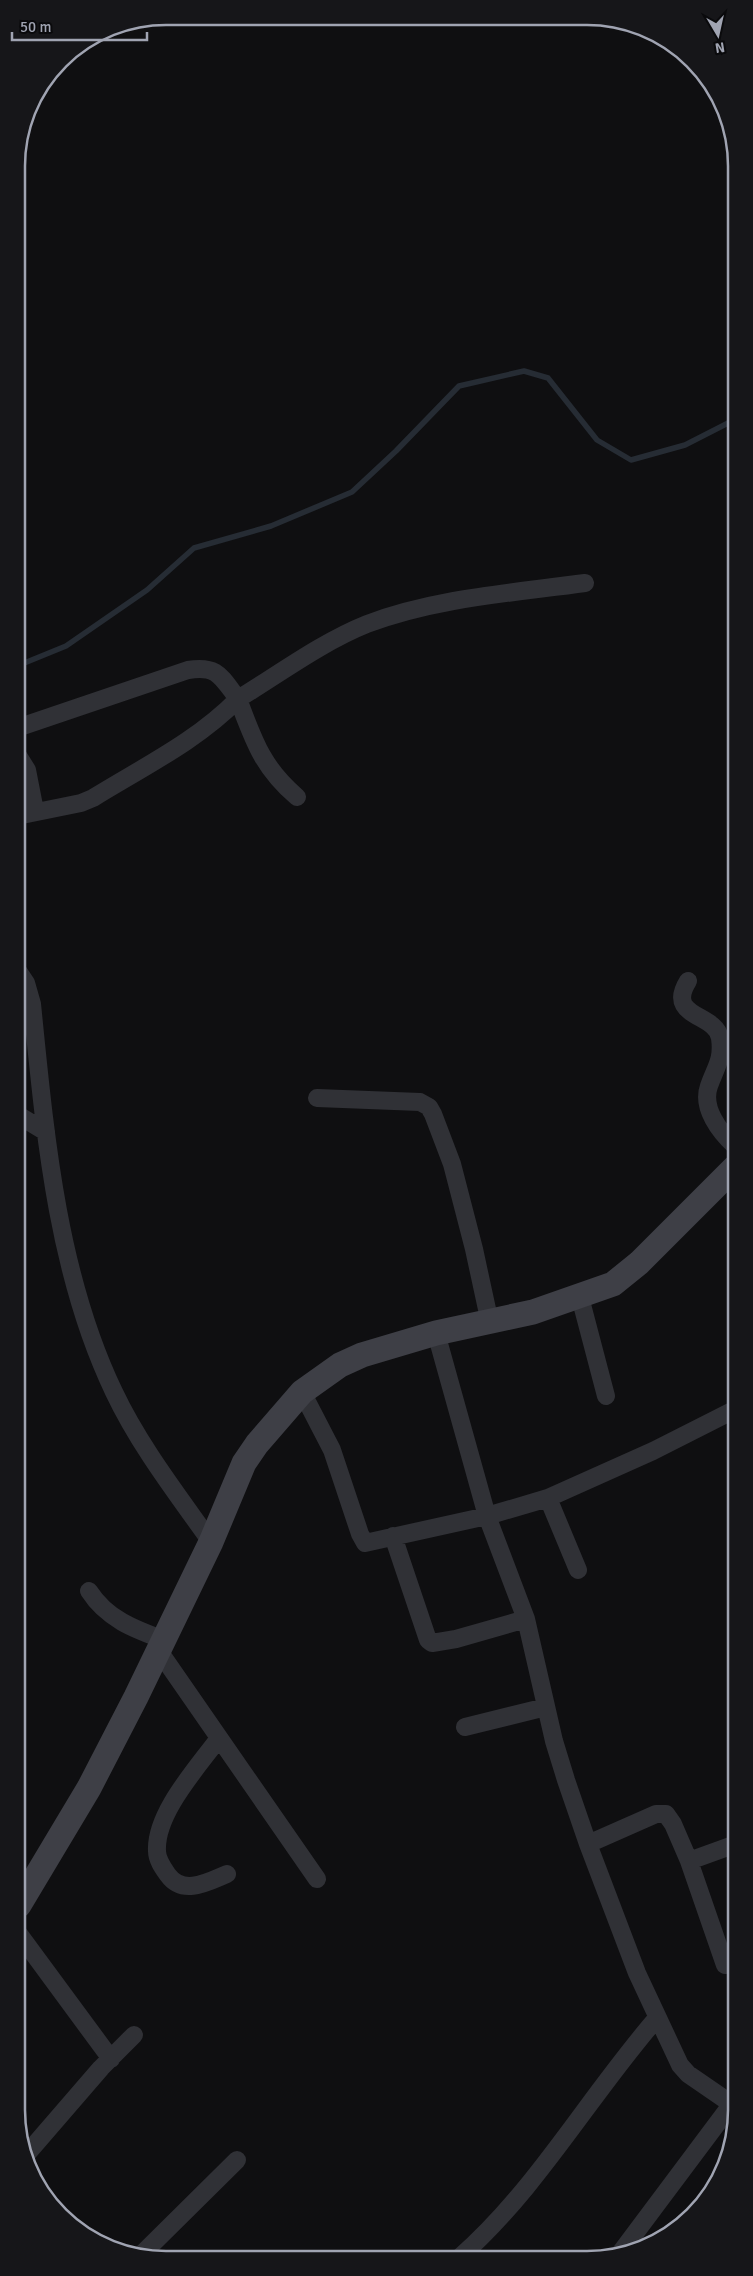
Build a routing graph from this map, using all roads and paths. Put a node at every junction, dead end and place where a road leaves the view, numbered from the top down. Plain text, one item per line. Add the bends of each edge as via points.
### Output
1 (585, 583) dead end
2 (238, 699) junction
3 (25, 725) edge
4 (25, 767) edge
5 (298, 797) dead end
6 (35, 812) junction
7 (25, 814) edge
8 (688, 980) dead end
9 (25, 982) edge
10 (317, 1098) dead end
11 (25, 1119) edge
12 (46, 1132) junction
13 (728, 1139) edge
14 (728, 1174) edge
15 (580, 1297) junction
16 (490, 1323) junction
17 (436, 1333) junction
18 (302, 1392) junction
19 (606, 1396) dead end
20 (728, 1413) edge
21 (548, 1498) junction
22 (487, 1516) junction
23 (393, 1536) junction
24 (211, 1542) junction
25 (578, 1570) dead end
26 (89, 1591) dead end
27 (526, 1619) junction
28 (162, 1646) junction
29 (546, 1707) junction
30 (465, 1726) dead end
31 (219, 1738) junction
32 (588, 1844) junction
33 (728, 1847) edge
34 (689, 1861) junction
35 (227, 1874) dead end
36 (317, 1880) dead end
37 (25, 1895) edge
38 (25, 1942) edge
39 (725, 1965) dead end
40 (657, 2018) junction
41 (134, 2036) dead end
42 (111, 2058) junction
43 (728, 2102) edge
44 (728, 2114) edge
45 (30, 2149) edge
46 (237, 2160) dead end
47 (626, 2245) edge
48 (146, 2250) edge
49 (473, 2251) edge

1 - 2 street via 453,601 366,625 316,651
2 - 3 street via 214,670 203,668 188,670
2 - 5 street via 264,760 279,782
2 - 6 street via 215,721 93,798
4 - 6 street
6 - 7 street
8 - 13 street via 682,999 685,1008 719,1033 721,1060 708,1088 708,1102 719,1130
9 - 12 street via 32,1004
10 - 16 street via 420,1102 429,1107 458,1184
11 - 12 street
12 - 24 street via 58,1213 72,1275 113,1392 131,1425
14 - 15 street via 623,1277
15 - 16 street
15 - 19 street
16 - 17 street
17 - 18 street via 362,1355 340,1365
17 - 22 street
18 - 23 street via 332,1450 362,1540 365,1543
18 - 24 street via 244,1463
20 - 21 street
21 - 22 street
21 - 25 street
22 - 23 street
22 - 27 street
23 - 27 street via 428,1640 432,1643
24 - 28 street
26 - 28 street via 108,1614
27 - 29 street
28 - 31 street
28 - 37 street via 89,1788
29 - 30 street
29 - 32 street
31 - 35 street via 166,1815 158,1834 156,1852 170,1879 184,1887 198,1886
31 - 36 street
32 - 34 street via 656,1814 666,1814
32 - 40 street
33 - 34 street
34 - 39 street
38 - 42 street
40 - 43 street via 680,2065
40 - 49 street via 630,2049 553,2156
41 - 42 street
42 - 45 street
44 - 47 street
46 - 48 street

